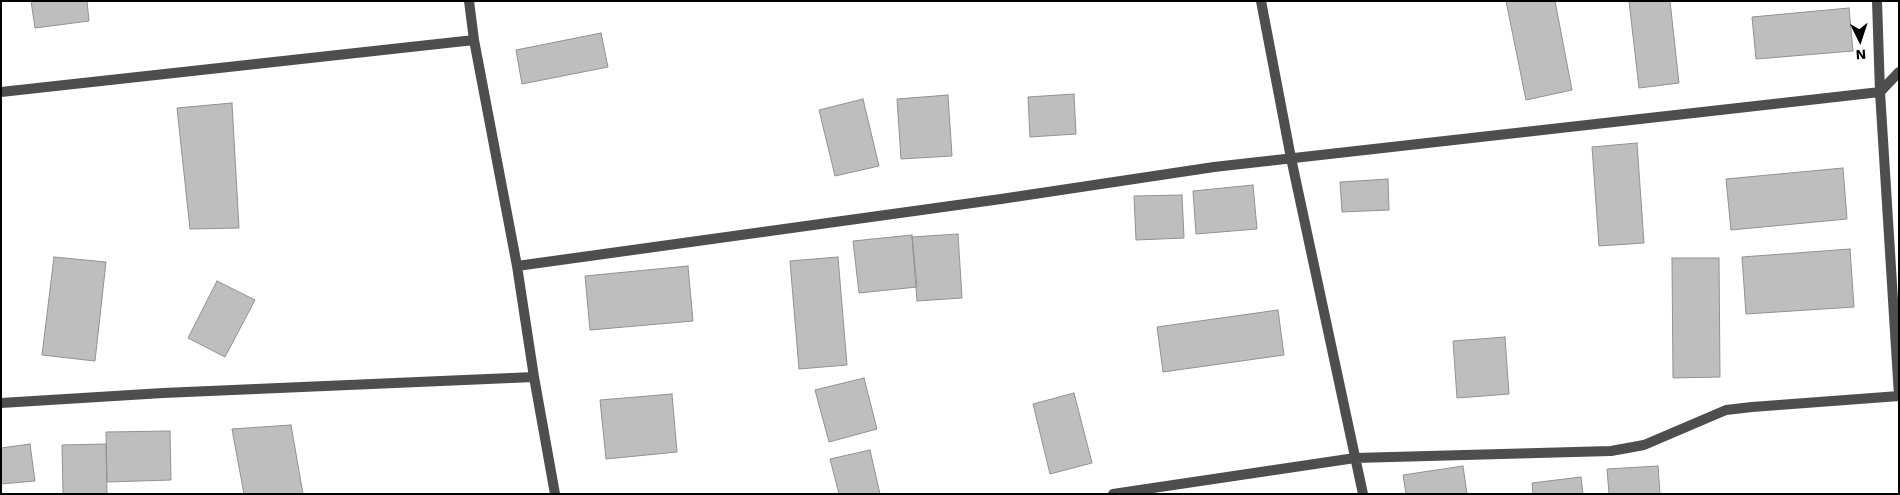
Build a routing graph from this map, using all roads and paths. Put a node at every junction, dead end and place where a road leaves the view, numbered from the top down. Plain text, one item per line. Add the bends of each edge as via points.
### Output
1 (469, 1) edge
2 (1262, 1) edge
3 (1877, 1) edge
4 (474, 40) junction
5 (1899, 72) edge
6 (1, 92) edge
7 (1880, 92) junction
8 (1291, 158) junction
9 (517, 266) junction
10 (534, 377) junction
11 (1899, 396) edge
12 (1, 403) edge
13 (1355, 458) junction
14 (555, 494) edge
15 (1112, 494) edge
16 (1363, 494) edge

1 - 4 street
2 - 8 street
3 - 7 street
4 - 6 street
4 - 9 street
5 - 7 street
7 - 8 street
7 - 11 street
8 - 9 street
8 - 13 street
9 - 10 street
10 - 12 street
10 - 14 street
11 - 13 street via 1726,410 1644,445 1611,451
13 - 15 street
13 - 16 street

